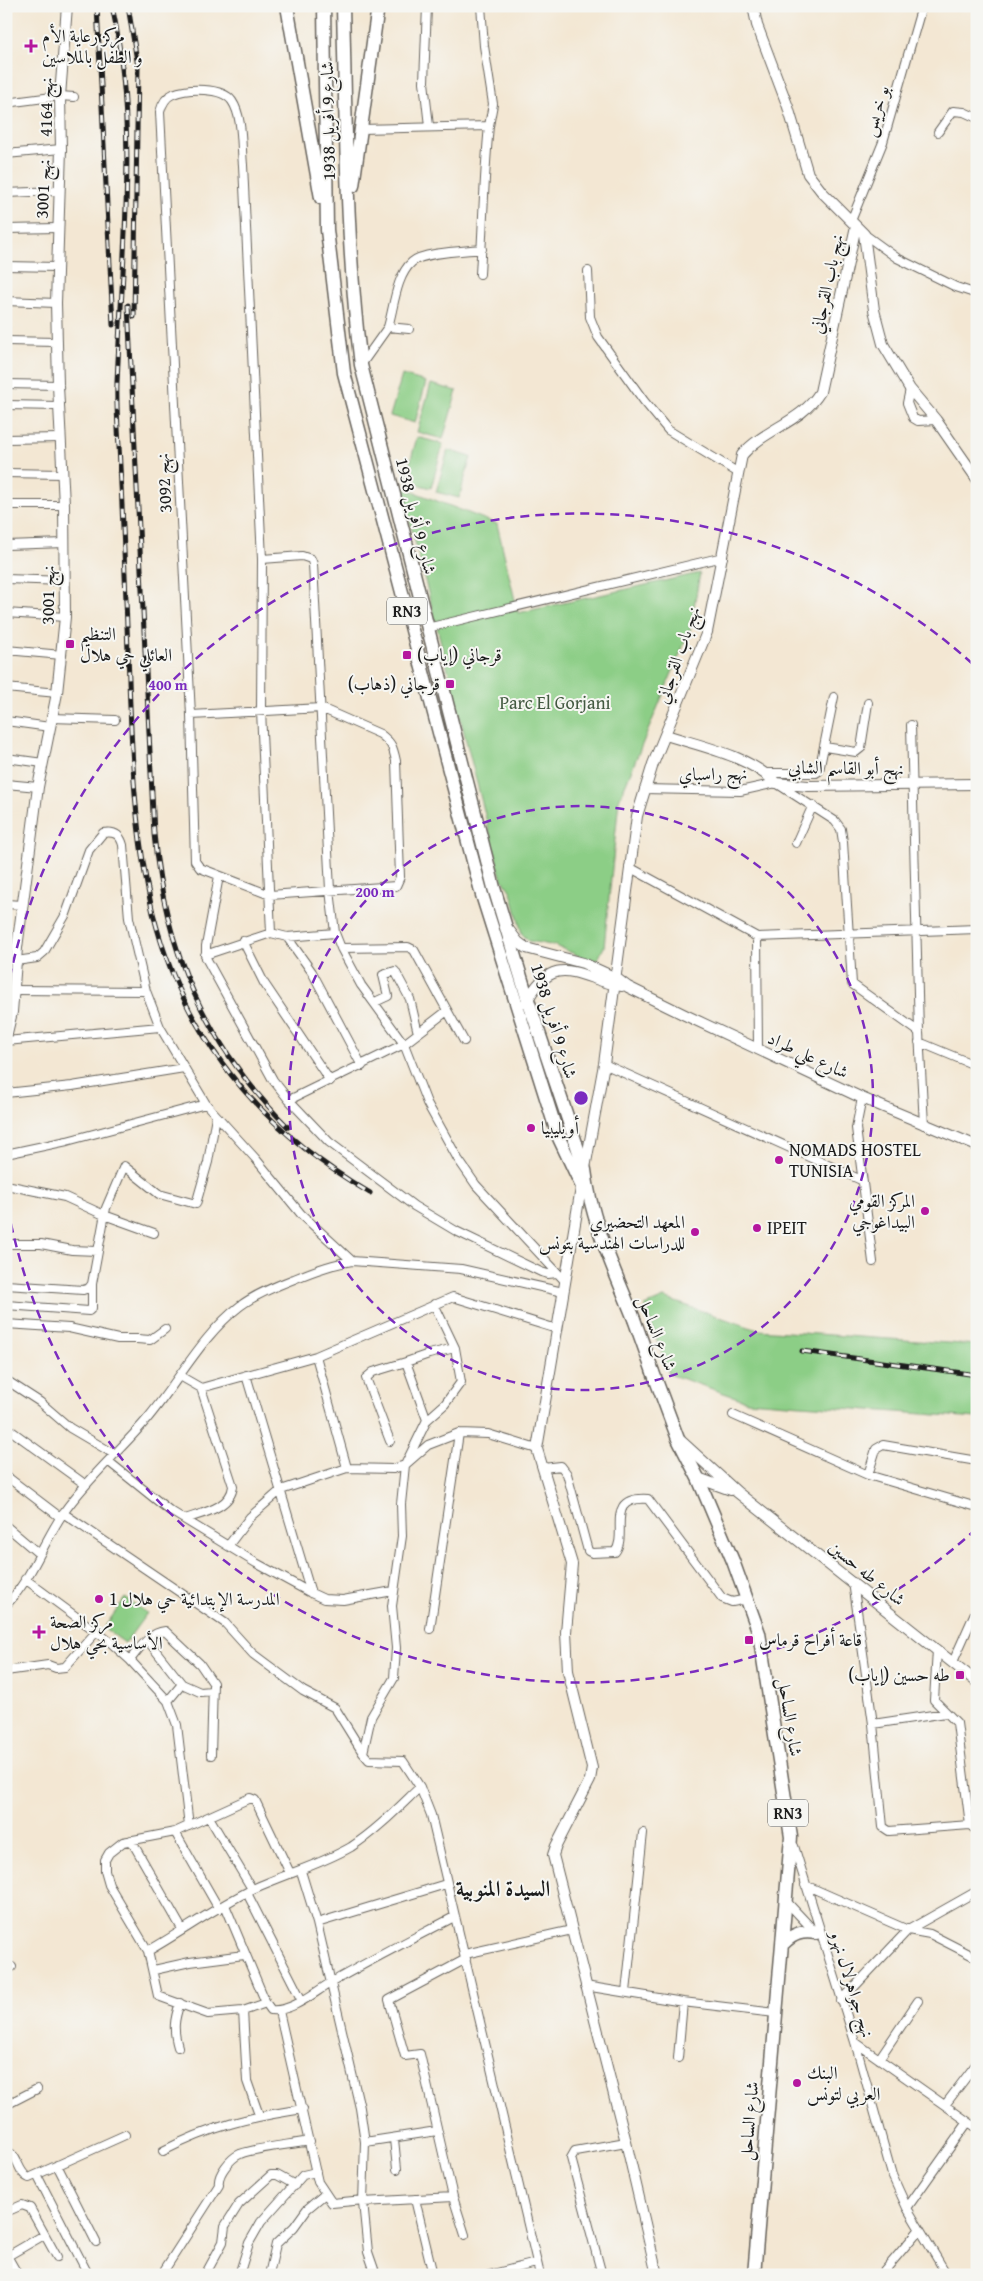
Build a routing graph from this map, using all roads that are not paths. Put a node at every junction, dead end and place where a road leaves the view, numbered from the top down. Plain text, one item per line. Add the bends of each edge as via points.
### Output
1 (67, 6) edge
2 (287, 6) edge
3 (324, 6) edge
4 (343, 6) edge
5 (351, 6) edge
6 (378, 6) edge
7 (427, 6) edge
8 (481, 6) edge
9 (754, 6) edge
10 (922, 6) edge
11 (60, 96) junction
12 (74, 97) dead end
13 (346, 100) junction
14 (6, 103) edge
15 (977, 118) edge
16 (429, 126) junction
17 (489, 126) junction
18 (361, 129) junction
19 (938, 132) dead end
20 (61, 149) junction
21 (6, 154) edge
22 (58, 191) junction
23 (6, 193) edge
24 (853, 224) junction
25 (58, 228) junction
26 (348, 228) junction
27 (6, 229) edge
28 (327, 230) junction
29 (864, 234) junction
30 (482, 250) junction
31 (6, 266) edge
32 (57, 267) junction
33 (588, 271) dead end
34 (480, 274) dead end
35 (977, 294) edge
36 (6, 302) edge
37 (56, 303) junction
38 (388, 327) junction
39 (409, 329) dead end
40 (6, 341) edge
41 (56, 342) junction
42 (361, 366) junction
43 (6, 384) edge
44 (58, 385) junction
45 (910, 389) junction
46 (6, 405) edge
47 (59, 406) junction
48 (936, 420) junction
49 (60, 438) junction
50 (6, 439) edge
51 (738, 472) junction
52 (6, 473) edge
53 (63, 474) junction
54 (977, 479) edge
55 (6, 505) edge
56 (64, 506) junction
57 (65, 543) junction
58 (6, 545) edge
59 (723, 557) junction
60 (262, 560) junction
61 (6, 579) edge
62 (65, 581) junction
63 (6, 614) edge
64 (65, 617) junction
65 (427, 628) junction
66 (6, 650) edge
67 (62, 655) junction
68 (6, 688) edge
69 (57, 693) junction
70 (834, 697) dead end
71 (868, 703) dead end
72 (321, 708) junction
73 (262, 710) junction
74 (191, 715) junction
75 (116, 720) dead end
76 (6, 721) edge
77 (51, 723) junction
78 (911, 725) dead end
79 (666, 735) junction
80 (825, 748) junction
81 (6, 758) edge
82 (43, 763) junction
83 (766, 773) junction
84 (776, 783) junction
85 (6, 784) edge
86 (977, 784) edge
87 (914, 785) junction
88 (38, 787) junction
89 (644, 789) junction
90 (813, 805) junction
91 (796, 843) dead end
92 (629, 867) junction
93 (219, 876) junction
94 (330, 890) junction
95 (270, 895) junction
96 (6, 904) edge
97 (22, 905) junction
98 (507, 926) junction
99 (977, 928) edge
100 (916, 930) junction
101 (270, 933) junction
102 (335, 933) junction
103 (848, 935) junction
104 (287, 937) junction
105 (757, 937) junction
106 (243, 941) junction
107 (12, 948) edge
108 (341, 948) junction
109 (205, 955) junction
110 (13, 964) edge
111 (616, 981) junction
112 (146, 991) junction
113 (11, 996) edge
114 (528, 1000) junction
115 (374, 1002) junction
116 (447, 1011) junction
117 (521, 1013) junction
118 (160, 1027) junction
119 (919, 1032) junction
120 (418, 1033) junction
121 (6, 1039) edge
122 (464, 1041) dead end
123 (919, 1042) junction
124 (404, 1044) junction
125 (758, 1049) junction
126 (604, 1064) junction
127 (362, 1066) junction
128 (977, 1066) edge
129 (184, 1068) junction
130 (330, 1080) junction
131 (6, 1093) edge
132 (862, 1098) junction
133 (288, 1100) junction
134 (206, 1104) junction
135 (216, 1116) junction
136 (924, 1125) junction
137 (591, 1129) junction
138 (571, 1132) junction
139 (558, 1136) junction
140 (977, 1146) edge
141 (6, 1154) edge
142 (585, 1170) junction
143 (861, 1180) junction
144 (6, 1185) edge
145 (584, 1191) junction
146 (104, 1215) junction
147 (154, 1233) dead end
148 (6, 1244) edge
149 (97, 1251) junction
150 (352, 1261) junction
151 (873, 1262) dead end
152 (557, 1273) junction
153 (565, 1281) junction
154 (92, 1284) junction
155 (6, 1285) edge
156 (563, 1292) junction
157 (434, 1304) junction
158 (6, 1305) edge
159 (6, 1324) edge
160 (164, 1329) dead end
161 (557, 1329) junction
162 (455, 1348) junction
163 (316, 1356) junction
164 (406, 1362) junction
165 (246, 1375) junction
166 (180, 1376) junction
167 (6, 1380) edge
168 (201, 1388) junction
169 (733, 1415) dead end
170 (427, 1420) junction
171 (6, 1427) edge
172 (459, 1433) junction
173 (678, 1439) junction
174 (390, 1441) dead end
175 (537, 1449) junction
176 (114, 1454) junction
177 (977, 1461) edge
178 (108, 1462) junction
179 (405, 1466) junction
180 (347, 1468) junction
181 (544, 1468) junction
182 (868, 1475) junction
183 (6, 1476) edge
184 (698, 1478) junction
185 (86, 1485) junction
186 (281, 1490) junction
187 (737, 1492) junction
188 (977, 1507) edge
189 (61, 1515) junction
190 (185, 1519) junction
191 (6, 1526) edge
192 (228, 1546) junction
193 (39, 1554) junction
194 (25, 1579) junction
195 (853, 1582) junction
196 (393, 1591) junction
197 (311, 1593) junction
198 (748, 1599) junction
199 (8, 1600) edge
200 (977, 1608) edge
201 (430, 1629) dead end
202 (96, 1632) junction
203 (148, 1641) junction
204 (937, 1650) junction
205 (130, 1660) junction
206 (953, 1662) junction
207 (6, 1670) edge
208 (977, 1682) edge
209 (182, 1684) junction
210 (212, 1691) junction
211 (168, 1701) junction
212 (946, 1713) junction
213 (872, 1724) junction
214 (362, 1753) junction
215 (211, 1755) dead end
216 (420, 1787) junction
217 (209, 1817) junction
218 (970, 1825) junction
219 (189, 1826) junction
220 (977, 1831) edge
221 (175, 1832) junction
222 (643, 1832) dead end
223 (791, 1837) junction
224 (131, 1840) junction
225 (301, 1870) junction
226 (290, 1874) junction
227 (446, 1884) junction
228 (804, 1885) junction
229 (977, 1890) edge
230 (250, 1891) junction
231 (786, 1900) junction
232 (222, 1907) junction
233 (454, 1917) junction
234 (318, 1923) junction
235 (182, 1929) junction
236 (572, 1930) junction
237 (908, 1930) junction
238 (819, 1937) junction
239 (784, 1943) junction
240 (148, 1951) junction
241 (244, 1955) junction
242 (465, 1956) junction
243 (977, 1958) edge
244 (154, 1970) junction
245 (332, 1982) junction
246 (585, 1986) junction
247 (626, 1992) junction
248 (841, 2000) junction
249 (918, 2000) dead end
250 (302, 2001) junction
251 (684, 2002) junction
252 (180, 2003) junction
253 (266, 2004) junction
254 (244, 2011) junction
255 (279, 2011) junction
256 (775, 2013) junction
257 (855, 2042) junction
258 (178, 2047) dead end
259 (678, 2058) dead end
260 (879, 2059) junction
261 (977, 2063) edge
262 (37, 2089) dead end
263 (945, 2105) junction
264 (6, 2106) edge
265 (303, 2108) junction
266 (259, 2116) junction
267 (968, 2122) junction
268 (977, 2128) edge
269 (437, 2131) junction
270 (125, 2135) dead end
271 (394, 2139) junction
272 (310, 2141) junction
273 (366, 2142) junction
274 (626, 2142) junction
275 (7, 2150) edge
276 (163, 2151) dead end
277 (57, 2165) junction
278 (397, 2169) dead end
279 (316, 2172) junction
280 (38, 2175) junction
281 (295, 2185) junction
282 (325, 2194) junction
283 (453, 2197) junction
284 (414, 2200) junction
285 (364, 2201) junction
286 (907, 2208) junction
287 (6, 2212) edge
288 (919, 2230) junction
289 (44, 2235) junction
290 (465, 2235) dead end
291 (96, 2242) dead end
292 (7, 2256) edge
293 (57, 2258) dead end
294 (536, 2263) junction
295 (165, 2269) dead end
296 (504, 2273) edge
297 (88, 2274) edge
298 (18, 2275) edge
299 (205, 2275) edge
300 (239, 2275) edge
301 (269, 2275) edge
302 (376, 2275) edge
303 (432, 2275) edge
304 (489, 2275) edge
305 (540, 2275) edge
306 (602, 2275) edge
307 (657, 2275) edge
308 (754, 2275) edge
309 (881, 2275) edge
310 (947, 2275) edge

1 - 11 street, نهج 4164
2 - 28 main road
3 - 28 main road, شارع 9 أفريل 1938 / RN3
4 - 13 main road, شارع 9 أفريل 1938 / RN3
5 - 13 main road
6 - 18 main road
7 - 16 street via 424,82
8 - 17 street via 493,104
9 - 24 street via 757,25 788,107 808,174
10 - 24 street, بو خريس via 883,142
11 - 12 street
11 - 14 street
11 - 20 street, نهج 4164
13 - 26 main road, شارع 9 أفريل 1938 / RN3
15 - 19 street via 953,111
16 - 17 street
16 - 18 street
17 - 30 street
18 - 26 main road
20 - 21 street
20 - 22 street, نهج 3001
22 - 23 street
22 - 25 street, نهج 3001
24 - 29 street
24 - 51 street, نهج باب القرجاني via 820,392 806,410 747,449
25 - 27 street
25 - 32 street, نهج 3001
26 - 42 main road, شارع 9 أفريل 1938 / RN3
28 - 117 main road, شارع 9 أفريل 1938 / RN3 via 344,373 482,895
29 - 35 street via 897,258
29 - 45 street via 878,334
30 - 34 street
30 - 38 street via 424,257 412,262 401,281
31 - 32 street
32 - 37 street, نهج 3001
33 - 51 street via 590,316 598,337 644,401 668,430
36 - 37 street
37 - 41 street, نهج 3001
38 - 39 street
38 - 42 street
40 - 41 street
41 - 44 street, نهج 3001
42 - 65 main road, شارع 9 أفريل 1938 / RN3
43 - 44 street
44 - 47 street, نهج 3001
45 - 48 street
45 - 48 street via 907,403 913,418 918,421
46 - 47 street
47 - 49 street, نهج 3001
48 - 54 street
49 - 50 street
49 - 53 street, نهج 3001
51 - 59 street, نهج باب القرجاني
52 - 53 street
53 - 56 street, نهج 3001
55 - 56 street
56 - 57 street, نهج 3001
57 - 58 street
57 - 62 street, نهج 3001
59 - 65 street
59 - 79 street, نهج باب القرجاني via 707,632
60 - 72 street via 302,556 313,564
60 - 73 street
60 - 74 street, نهج 3092 via 243,165 235,107 224,94 214,90 174,93 163,103 160,112
61 - 62 street
62 - 64 street, نهج 3001
63 - 64 street
64 - 67 street, نهج 3001
65 - 98 main road, شارع 9 أفريل 1938 / RN3 via 494,888
66 - 67 street
67 - 69 street, نهج 3001
68 - 69 street
69 - 77 street, نهج 3001
70 - 80 street
71 - 80 street via 861,748 856,752
72 - 73 street
72 - 94 street
72 - 94 street via 380,734 392,744 396,761 399,882 391,887
73 - 74 street
73 - 95 street
74 - 93 street, نهج 3092 via 194,854 197,866
75 - 77 street
76 - 77 street
77 - 82 street, نهج 3001
78 - 87 street
79 - 83 street, نهج أبو القاسم الشابي via 729,754
79 - 89 street, نهج باب القرجاني
80 - 83 street via 816,773
81 - 82 street
82 - 88 street, نهج 3001
83 - 84 street, نهج أبو القاسم الشابي
84 - 87 street, نهج أبو القاسم الشابي via 808,786
84 - 89 street, نهج راسباي via 740,791
84 - 90 street
85 - 88 street
86 - 87 street, نهج أبو القاسم الشابي
87 - 100 street
88 - 97 street, نهج 3001
89 - 92 street, نهج باب القرجاني
90 - 91 street
90 - 103 street via 841,829
92 - 105 street
92 - 111 street, نهج باب القرجاني
93 - 95 street
93 - 109 street
94 - 95 street
94 - 102 street
95 - 101 street
96 - 97 street
97 - 107 street, نهج 3001
98 - 111 street, شارع علي طراد via 526,948 583,964
98 - 114 main road, شارع 9 أفريل 1938 / RN3
99 - 100 street
100 - 103 street
100 - 119 street
101 - 104 street
101 - 106 street
102 - 104 street
102 - 108 street
103 - 105 street
103 - 119 street via 850,977 854,987
104 - 127 street via 316,980
105 - 125 street
106 - 109 street
106 - 130 street via 264,983
107 - 110 street, نهج 3001
108 - 115 street via 361,986
108 - 116 street via 408,947 414,950
109 - 133 street via 273,1080
110 - 112 street via 37,958 44,952 66,914 89,850 103,833 114,832 121,837 123,845 129,918
110 - 113 street, نهج 3001
111 - 114 street, شارع علي طراد via 566,970 548,976
111 - 125 street, شارع علي طراد
111 - 126 street, نهج باب القرجاني
112 - 113 street
112 - 118 street
113 - 121 street, نهج 3001
114 - 117 street, شارع علي طراد
114 - 138 main road, شارع 9 أفريل 1938 / RN3
115 - 120 street via 388,996 383,975 395,971 410,999
115 - 124 street
116 - 120 street
116 - 122 street
117 - 139 main road, شارع 9 أفريل 1938 / RN3
118 - 121 street
118 - 129 street
119 - 123 street
120 - 124 street
123 - 128 street
123 - 136 street
124 - 127 street
124 - 152 street via 427,1103 458,1159 476,1185
125 - 132 street, شارع علي طراد
126 - 137 street, نهج باب القرجاني
126 - 143 street
127 - 130 street
129 - 131 street
129 - 134 street
130 - 133 street
132 - 136 street, شارع علي طراد
132 - 143 street via 856,1128
133 - 152 street via 329,1142 414,1206 477,1242 541,1272
134 - 135 street
134 - 141 street via 58,1144
135 - 146 street via 196,1204 159,1194 124,1166
135 - 150 street via 302,1214
136 - 140 street, شارع علي طراد
137 - 138 street via 582,1137
137 - 142 street, نهج باب القرجاني
138 - 139 street
138 - 142 main road, شارع 9 أفريل 1938 / RN3
139 - 145 main road, شارع 9 أفريل 1938 / RN3
142 - 145 main road, شارع 9 أفريل 1938 / RN3
143 - 151 street
144 - 146 street via 65,1197
145 - 153 street
145 - 173 main road, شارع الساحل / RN3, bridge
146 - 147 street
146 - 149 street
148 - 149 street via 41,1244
149 - 154 street
150 - 156 street via 462,1269
150 - 166 street via 304,1274 250,1299 228,1317
152 - 153 street
153 - 156 street
154 - 155 street via 83,1290
154 - 158 street via 92,1308 89,1311
156 - 161 street
157 - 161 street via 446,1298 462,1298
157 - 162 street
157 - 163 street
159 - 160 street via 69,1328 118,1339 143,1340 150,1340
161 - 175 street
162 - 164 street
162 - 170 street via 460,1385
163 - 165 street
163 - 180 street
164 - 170 street
164 - 174 street via 373,1372 366,1378
165 - 168 street
165 - 186 street
166 - 168 street
166 - 176 street
167 - 176 street via 40,1402 70,1428
168 - 190 street via 233,1490 215,1509
169 - 182 street
170 - 179 street
171 - 185 street
172 - 175 street via 488,1434
172 - 179 street via 428,1445
172 - 201 street
173 - 184 main road, شارع الساحل / RN3
173 - 187 street
175 - 181 street
176 - 178 street
177 - 182 street via 882,1444 876,1449
178 - 185 street
178 - 190 street
179 - 180 street
179 - 196 street via 402,1536
180 - 186 street
181 - 198 street via 561,1466 567,1474 588,1551 615,1552 619,1546 622,1507 648,1498 722,1598 732,1602
181 - 236 street via 572,1564 566,1632 568,1671 592,1768 590,1780 553,1852
182 - 188 street
183 - 189 street
184 - 187 street
184 - 198 main road, شارع الساحل / RN3
185 - 189 street
186 - 192 street via 250,1517
186 - 197 street
187 - 195 street, شارع طه حسين
189 - 193 street
189 - 214 street via 220,1620 254,1654 303,1691 335,1708
190 - 192 street
191 - 193 street
192 - 197 street
193 - 194 street
194 - 199 street
194 - 202 street
195 - 204 street, شارع طه حسين
195 - 213 street
196 - 197 street via 343,1600 324,1599
196 - 214 street via 394,1678 371,1717
198 - 223 main road, شارع الساحل / RN3 via 759,1633
200 - 206 street
202 - 205 street
202 - 207 street via 65,1667 48,1665
203 - 205 street
203 - 209 street
203 - 210 street via 157,1633 165,1632 209,1675
204 - 206 street, شارع طه حسين
204 - 212 street via 934,1700
205 - 211 street
206 - 208 street, شارع طه حسين
209 - 210 street via 192,1690
209 - 211 street
210 - 215 street
211 - 219 street via 177,1725
212 - 213 street
212 - 218 street via 956,1724
213 - 218 street via 884,1829
214 - 216 street via 369,1760 402,1761
216 - 225 street via 379,1827 350,1847
216 - 227 street via 431,1815
217 - 219 street
217 - 226 street via 248,1798 254,1799
217 - 230 street
218 - 220 street
219 - 221 street
221 - 224 street
221 - 232 street
222 - 247 street
223 - 228 street, نهج جواهرلال نهرو
223 - 231 main road, شارع الساحل / RN3
224 - 235 street
224 - 240 street via 108,1853 105,1871 109,1885
225 - 226 street
225 - 234 street
226 - 230 street
227 - 233 street
227 - 234 street
228 - 237 street
228 - 238 street, نهج جواهرلال نهرو
229 - 237 street
230 - 232 street
230 - 250 street
231 - 238 street
231 - 239 main road, شارع الساحل / RN3
232 - 235 street
232 - 241 street
233 - 242 street
233 - 245 street
234 - 245 street
235 - 240 street
236 - 242 street
236 - 246 street
237 - 243 street via 930,1934
237 - 248 street
238 - 239 main road via 800,1933 792,1935
238 - 248 street, نهج جواهرلال نهرو
239 - 256 main road, شارع الساحل / RN3
240 - 244 street
241 - 244 street
241 - 253 street
242 - 269 street via 389,2000 405,2056 420,2054
242 - 294 street
244 - 252 street via 158,1996
245 - 250 street
245 - 273 street
246 - 247 street
246 - 274 street
247 - 251 street
248 - 257 street, نهج جواهرلال نهرو
249 - 260 street
250 - 255 street
251 - 256 street
251 - 259 street
252 - 254 street via 208,2014
252 - 258 street via 174,2021
253 - 254 street
253 - 255 street via 271,2010
254 - 266 street via 247,2081
255 - 265 street
256 - 308 main road, شارع الساحل / RN3
257 - 260 street
257 - 286 street, نهج جواهرلال نهرو via 892,2175
260 - 263 street
261 - 263 street
262 - 264 street
263 - 267 street
265 - 266 street
265 - 272 street
266 - 276 street via 196,2134
267 - 268 street
267 - 286 street
269 - 271 street
269 - 283 street
270 - 277 street
271 - 273 street
271 - 278 street
272 - 279 street
272 - 295 street via 241,2154 230,2162 220,2176 220,2185
273 - 285 street
274 - 306 street via 575,2152 571,2158
274 - 307 street
275 - 280 street via 13,2154 25,2177
277 - 280 street
277 - 291 street
279 - 281 street via 304,2175
279 - 282 street
280 - 297 street
281 - 299 street via 271,2175 238,2204 225,2226 223,2242
281 - 300 street via 261,2222 249,2243
282 - 285 street via 335,2204
282 - 301 street via 276,2244
283 - 284 street
283 - 290 street
284 - 285 street
284 - 303 street
285 - 302 street via 368,2252
286 - 288 street, نهج جواهرلال نهرو
287 - 289 street via 26,2206 30,2208
288 - 309 street
288 - 310 street, نهج جواهرلال نهرو
289 - 292 street
289 - 293 street
292 - 298 street
294 - 296 street
294 - 305 street
296 - 304 street

